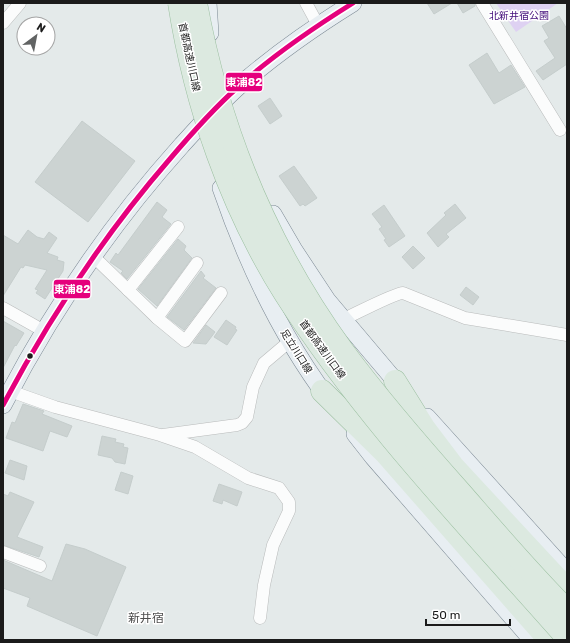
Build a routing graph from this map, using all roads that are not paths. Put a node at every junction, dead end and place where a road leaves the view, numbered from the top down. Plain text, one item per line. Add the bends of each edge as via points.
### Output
1 (20, 3) edge
2 (171, 3) edge
3 (179, 3) edge
4 (196, 3) edge
5 (202, 3) edge
6 (208, 3) edge
7 (306, 3) edge
8 (353, 3) edge
9 (482, 3) edge
10 (3, 23) edge
11 (318, 24) junction
12 (206, 52) junction
13 (227, 98) junction
14 (198, 128) junction
15 (560, 130) dead end
16 (178, 227) dead end
17 (93, 256) junction
18 (197, 263) dead end
19 (128, 290) junction
20 (221, 293) dead end
21 (3, 308) edge
22 (157, 318) junction
23 (344, 319) junction
24 (44, 332) junction
25 (567, 335) edge
26 (290, 341) junction
27 (395, 381) junction
28 (322, 391) junction
29 (7, 398) edge
30 (160, 435) junction
31 (3, 552) edge
32 (40, 566) dead end
33 (567, 572) edge
34 (567, 589) edge
35 (567, 610) edge
36 (260, 618) dead end
37 (567, 638) edge
38 (532, 640) edge
39 (549, 640) edge

1 - 10 street
2 - 14 main road, 足立川口線 via 185,80
3 - 37 highway, 首都高速川口線, bridge via 192,70 211,138 245,218 284,293 317,342 427,480
4 - 12 highway, 首都高速川口線, bridge
5 - 12 highway, bridge
6 - 13 main road via 210,34
7 - 11 street
8 - 11 main road
9 - 15 street
11 - 13 main road via 247,79
12 - 35 highway, 首都高速川口線, bridge via 223,116 255,199 312,305 375,393
13 - 14 main road
13 - 23 main road via 241,145 264,197 294,250 327,300
14 - 17 main road via 128,209
14 - 26 main road, 足立川口線 via 238,239
16 - 19 street
17 - 19 street
17 - 24 main road
18 - 22 street
19 - 22 street
20 - 22 street via 185,341
21 - 24 street
23 - 25 street via 398,293 403,293 465,318
23 - 27 main road
24 - 29 main road
26 - 28 main road, 足立川口線
26 - 30 street via 264,363 253,387 247,417 242,423
27 - 33 main road
27 - 34 highway via 425,429 453,466
28 - 38 main road, 足立川口線 via 372,457
28 - 39 highway via 386,454
29 - 30 street
30 - 36 street via 195,447 248,478 279,488 289,502 272,550
31 - 32 street

